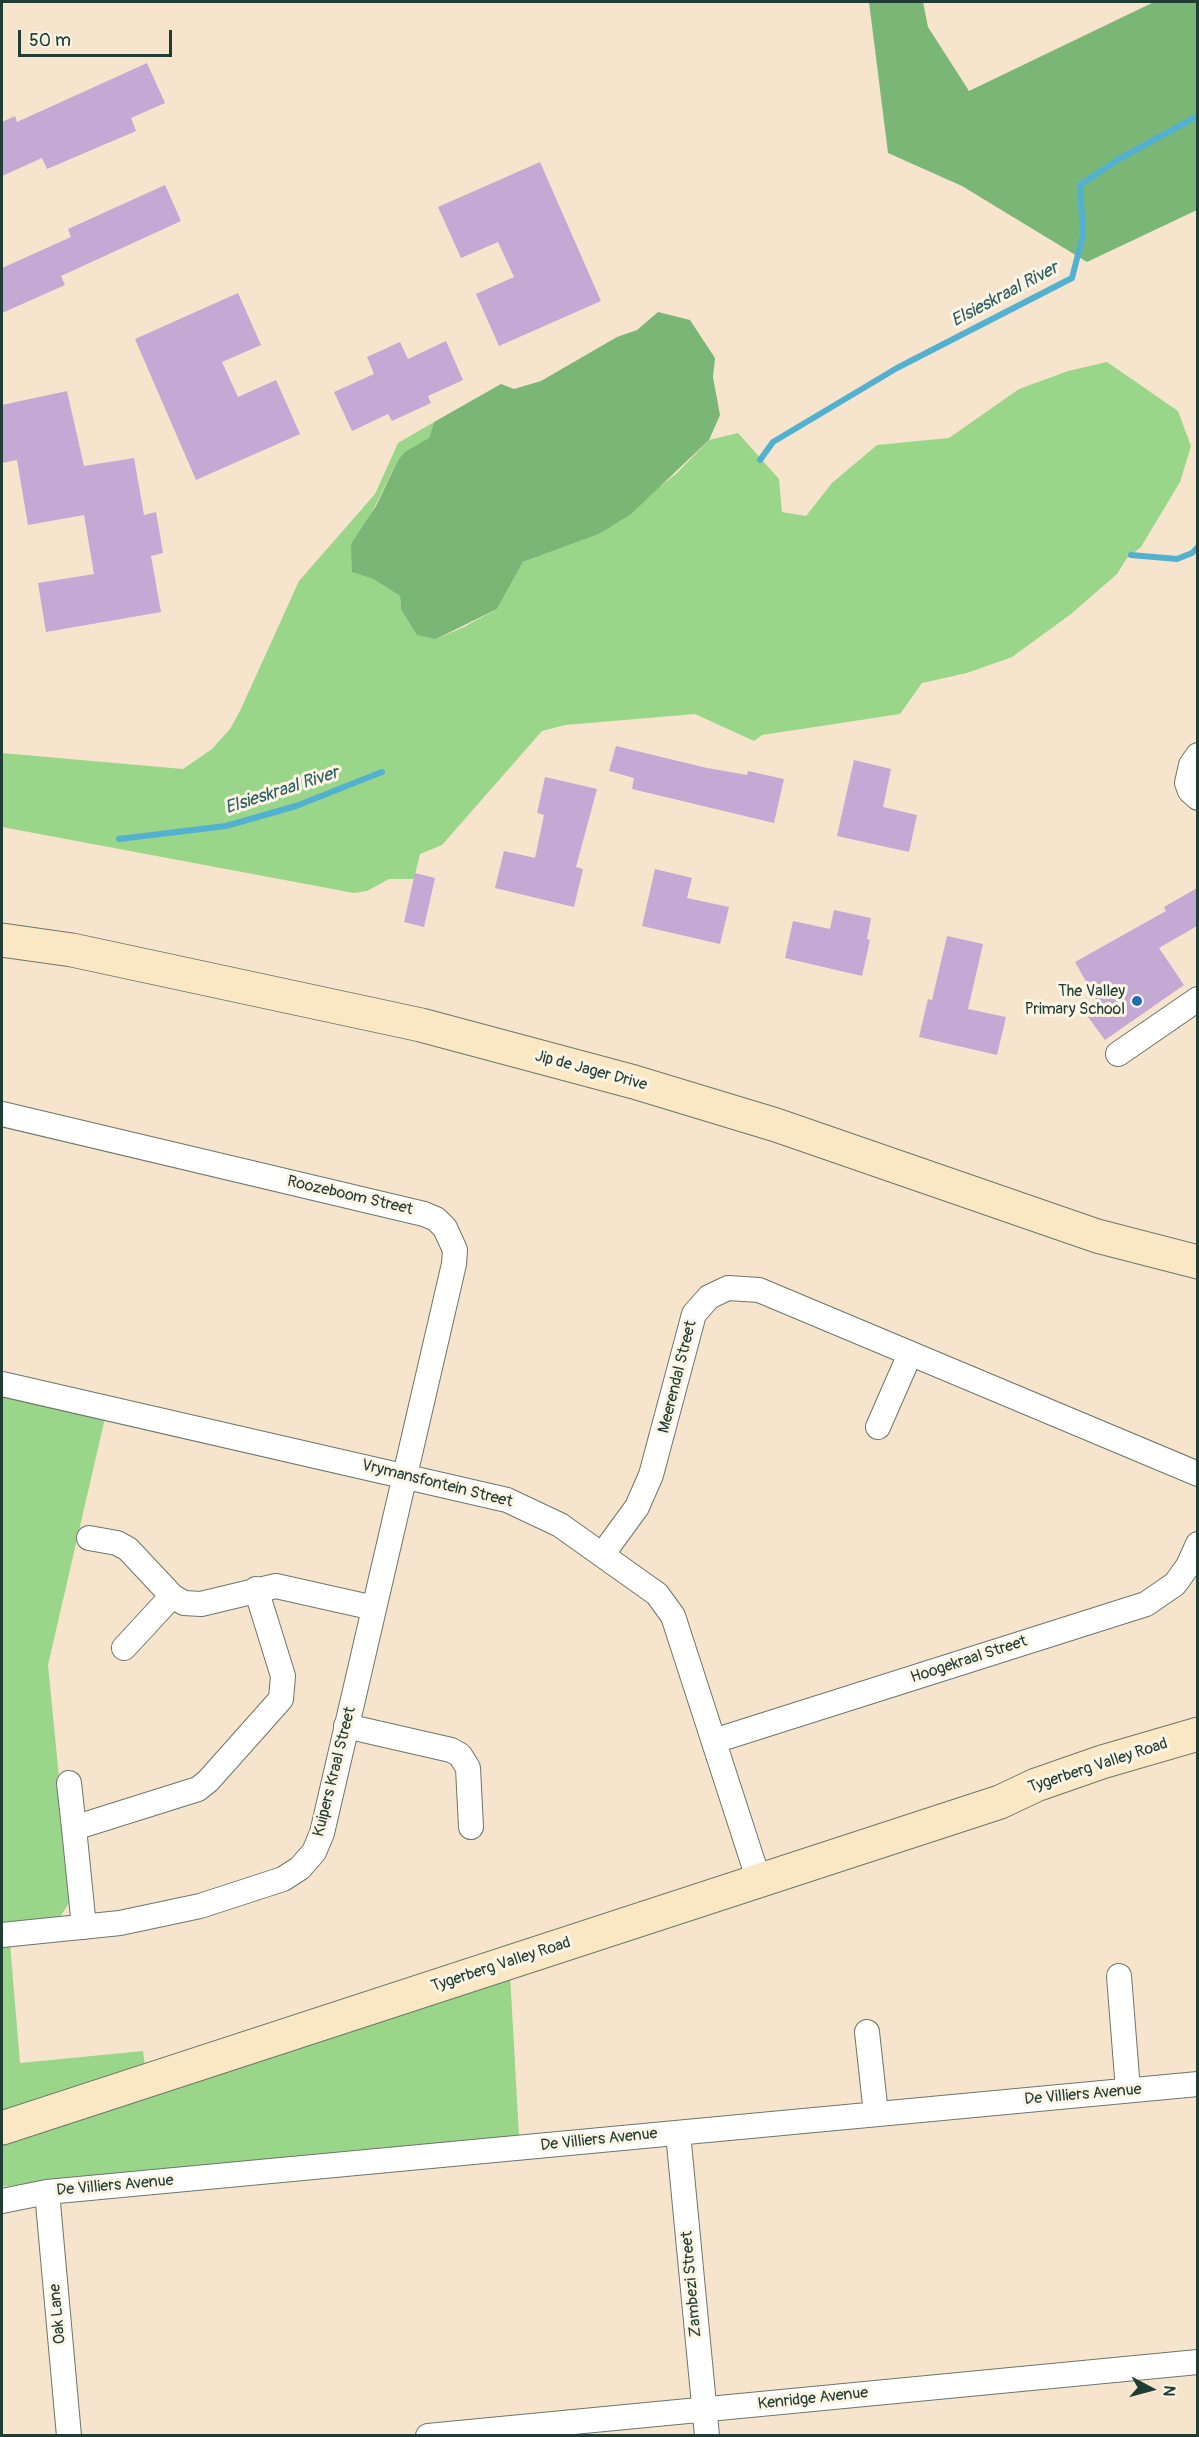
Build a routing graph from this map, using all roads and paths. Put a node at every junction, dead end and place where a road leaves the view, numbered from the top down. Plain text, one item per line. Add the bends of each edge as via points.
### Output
1 (1197, 755) edge
2 (1197, 798) edge
3 (2, 926) edge
4 (2, 940) edge
5 (72, 950) junction
6 (1197, 999) edge
7 (1118, 1054) dead end
8 (2, 1114) edge
9 (1097, 1236) junction
10 (1197, 1262) edge
11 (1197, 1281) edge
12 (910, 1354) junction
13 (2, 1384) edge
14 (878, 1427) dead end
15 (1197, 1474) edge
16 (404, 1475) junction
17 (89, 1538) dead end
18 (1197, 1544) edge
19 (602, 1555) junction
20 (256, 1589) junction
21 (172, 1596) junction
22 (374, 1608) junction
23 (124, 1648) dead end
24 (346, 1726) junction
25 (1197, 1734) edge
26 (714, 1741) junction
27 (1197, 1749) edge
28 (69, 1783) dead end
29 (1000, 1802) junction
30 (471, 1827) dead end
31 (74, 1828) junction
32 (759, 1881) junction
33 (84, 1926) junction
34 (2, 1935) edge
35 (1119, 1976) dead end
36 (867, 2032) dead end
37 (1197, 2084) edge
38 (1128, 2090) junction
39 (876, 2114) junction
40 (2, 2128) edge
41 (678, 2133) junction
42 (47, 2192) junction
43 (2, 2201) edge
44 (1197, 2362) edge
45 (704, 2410) junction
46 (69, 2436) edge
47 (428, 2436) edge
48 (706, 2436) edge

1 - 2 street via 1187,783
3 - 5 main road, Jip de Jager Drive
4 - 5 main road, Jip de Jager Drive
5 - 9 main road, Jip de Jager Drive via 421,1025 634,1082 776,1125
6 - 7 street
8 - 16 street, Roozeboom Street via 436,1219 451,1236 454,1264
9 - 10 main road, Jip de Jager Drive
9 - 11 main road, Jip de Jager Drive
12 - 14 street
12 - 15 street, Meerendal Street
12 - 19 street, Meerendal Street via 759,1290 729,1288 709,1297 690,1324 651,1475 637,1507
13 - 16 street, Vrymansfontein Street
16 - 19 street, Vrymansfontein Street via 520,1505 560,1525
16 - 22 street, Kuipers Kraal Street
17 - 21 street via 128,1549
18 - 26 street, Hoogekraal Street via 1175,1584 1146,1604
19 - 26 street, Vrymansfontein Street via 657,1594 673,1616
20 - 21 street via 195,1605 184,1604
20 - 22 street via 285,1587
20 - 31 street via 285,1683 277,1706 198,1789
21 - 23 street
22 - 24 street, Kuipers Kraal Street
24 - 30 street via 460,1755 468,1768
24 - 33 street, Kuipers Kraal Street via 319,1843 292,1874 200,1906 120,1923
25 - 29 main road, Tygerberg Valley Road via 1091,1765
26 - 32 street, Vrymansfontein Street
27 - 29 main road, Tygerberg Valley Road via 1036,1796
28 - 31 street
29 - 32 main road, Tygerberg Valley Road
31 - 33 street
32 - 40 main road, Tygerberg Valley Road
33 - 34 street, Kuipers Kraal Street
35 - 38 street
36 - 39 street
37 - 38 street, De Villiers Avenue
38 - 39 street, De Villiers Avenue
39 - 41 street, De Villiers Avenue
41 - 42 street, De Villiers Avenue
41 - 45 street, Zambezi Street
42 - 43 street, De Villiers Avenue
42 - 46 street, Oak Lane
44 - 45 street, Kenridge Avenue
45 - 47 street, Kenridge Avenue
45 - 48 street, Zambezi Street

